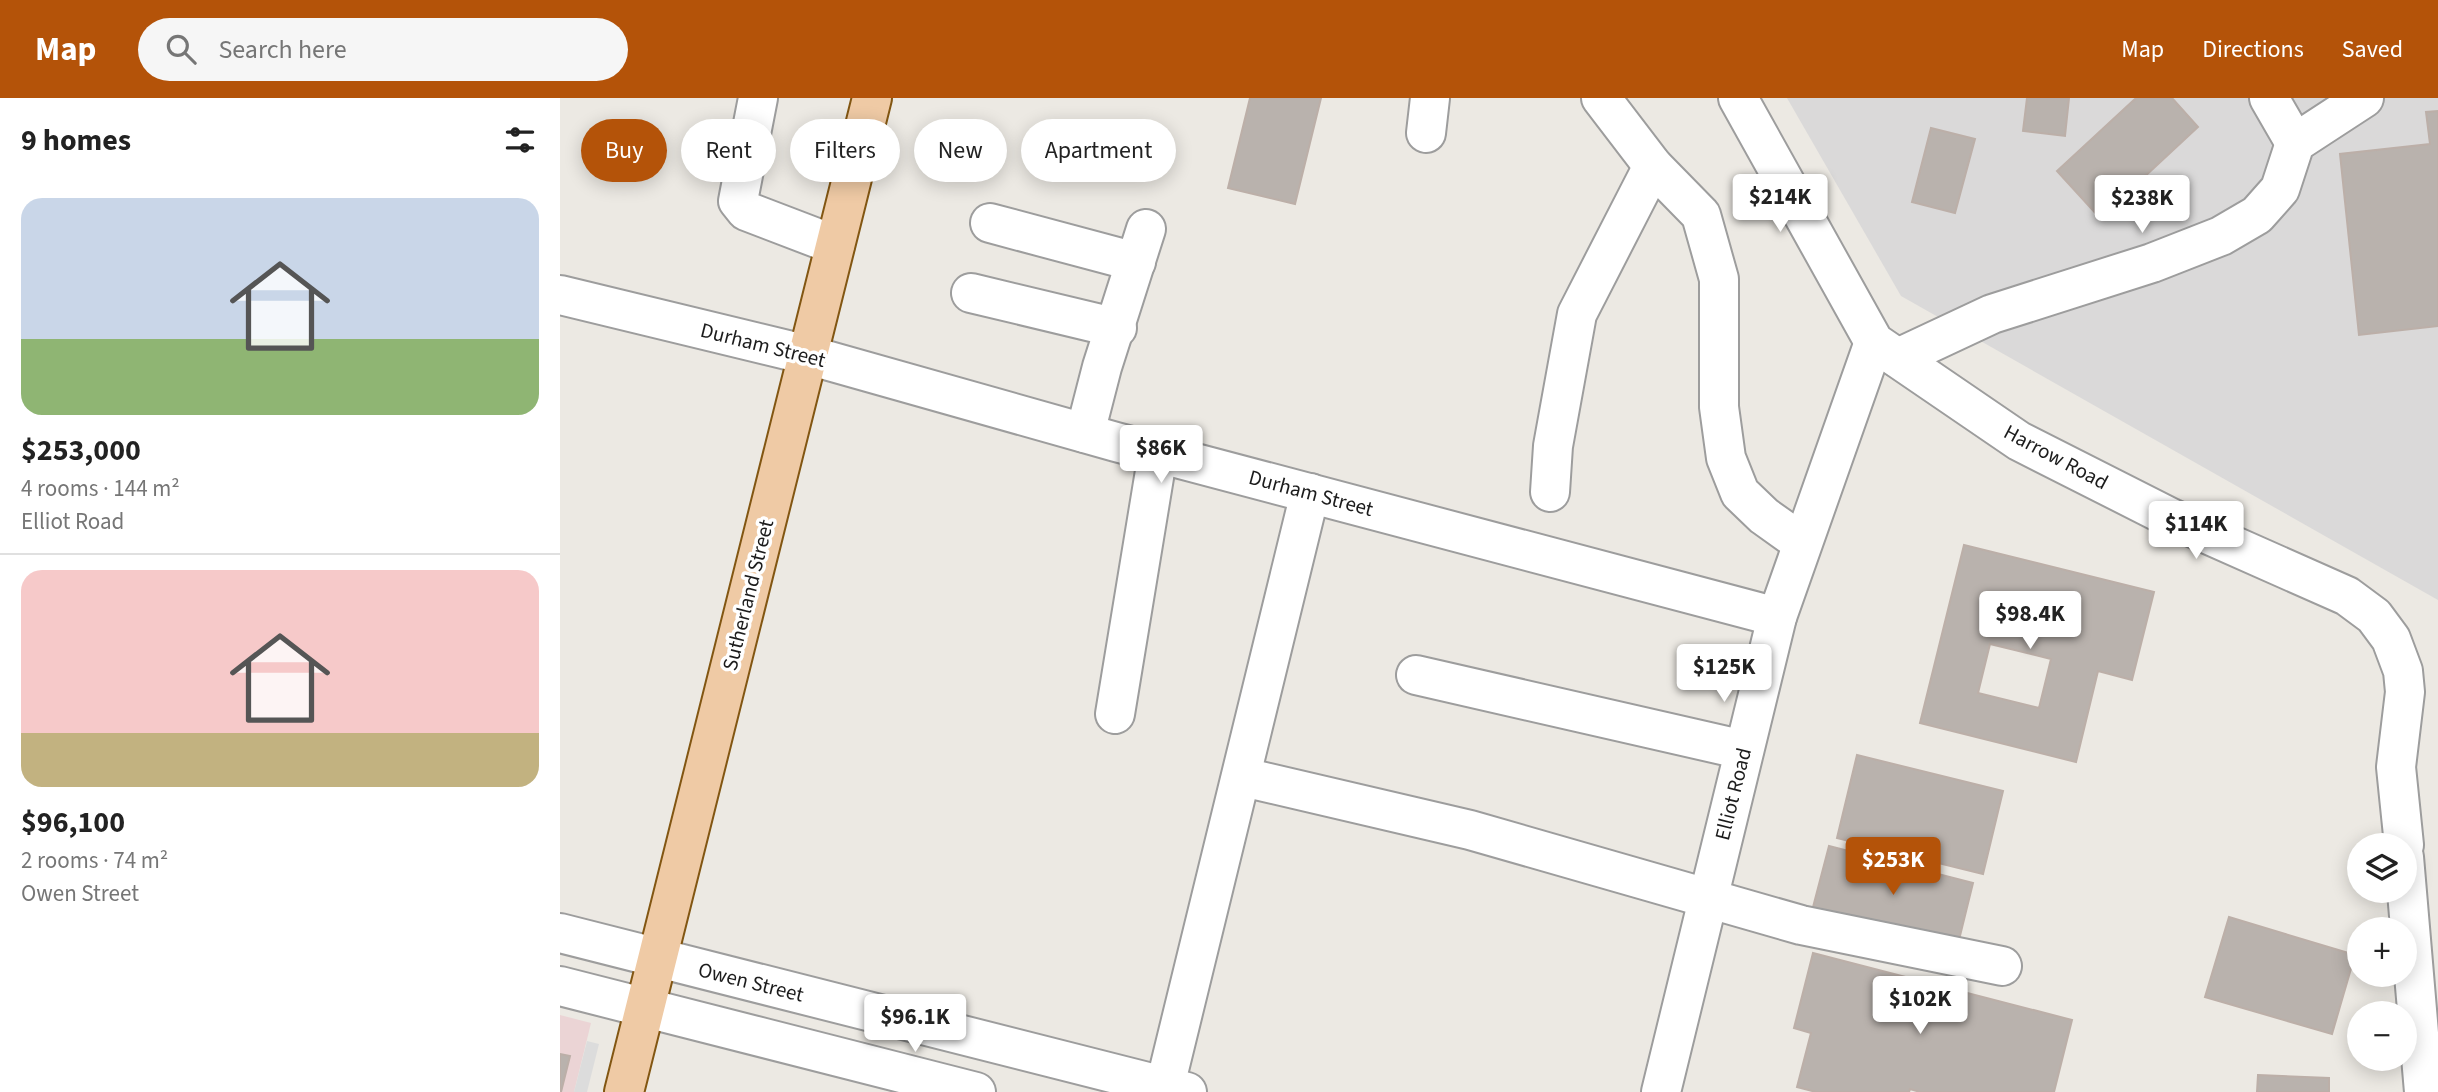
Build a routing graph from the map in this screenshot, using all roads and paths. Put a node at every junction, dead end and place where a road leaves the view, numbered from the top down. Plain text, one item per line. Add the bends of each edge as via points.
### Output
1 (758, 98) edge
2 (872, 98) edge
3 (1601, 98) edge
4 (1738, 98) edge
5 (2269, 98) edge
6 (2364, 98) edge
7 (2295, 143) junction
8 (1654, 166) junction
9 (990, 222) dead end
10 (835, 245) junction
11 (971, 293) dead end
12 (560, 295) edge
13 (1117, 328) junction
14 (1886, 350) junction
15 (808, 355) junction
16 (1085, 433) junction
17 (1158, 453) junction
18 (1550, 492) dead end
19 (1310, 493) junction
20 (1802, 543) junction
21 (1777, 617) junction
22 (1416, 675) dead end
23 (1115, 714) dead end
24 (1744, 750) junction
25 (1243, 777) junction
26 (2402, 833) edge
27 (1707, 898) junction
28 (2408, 903) edge
29 (560, 933) edge
30 (658, 958) junction
31 (2002, 966) dead end
32 (560, 986) edge
33 (645, 1007) junction
34 (1176, 1089) edge
35 (624, 1092) edge
36 (976, 1092) edge
37 (1661, 1092) edge
38 (2424, 1092) edge

1 - 10 street via 738,201 746,212
2 - 10 main road, Sutherland Street
3 - 8 street
4 - 14 street
5 - 7 street
6 - 7 street
7 - 14 street via 2280,189 2258,215 2221,236
8 - 18 street via 1577,314 1553,446
8 - 20 street via 1701,215 1711,245 1719,279 1719,407 1726,458 1740,493
9 - 13 street via 1141,245
10 - 15 main road, Sutherland Street
11 - 13 street
12 - 15 street, Durham Street
13 - 16 street
14 - 20 street, Elliot Road
14 - 26 street, Harrow Road via 2019,441 2171,518 2347,596 2374,616 2391,639 2404,681 2396,767
15 - 16 street, Durham Street
15 - 30 main road, Sutherland Street
16 - 17 street, Durham Street
17 - 19 street, Durham Street
17 - 23 street
19 - 21 street, Durham Street
19 - 25 street
20 - 21 street, Elliot Road
21 - 24 street, Elliot Road
22 - 24 street
24 - 27 street, Elliot Road
25 - 27 street via 1470,830
25 - 34 street
27 - 31 street via 1801,925
27 - 37 street, Elliot Road
28 - 38 street
29 - 30 street, Owen Street
30 - 33 main road, Sutherland Street
30 - 34 street, Owen Street
32 - 33 street
33 - 35 main road, Sutherland Street
33 - 36 street

